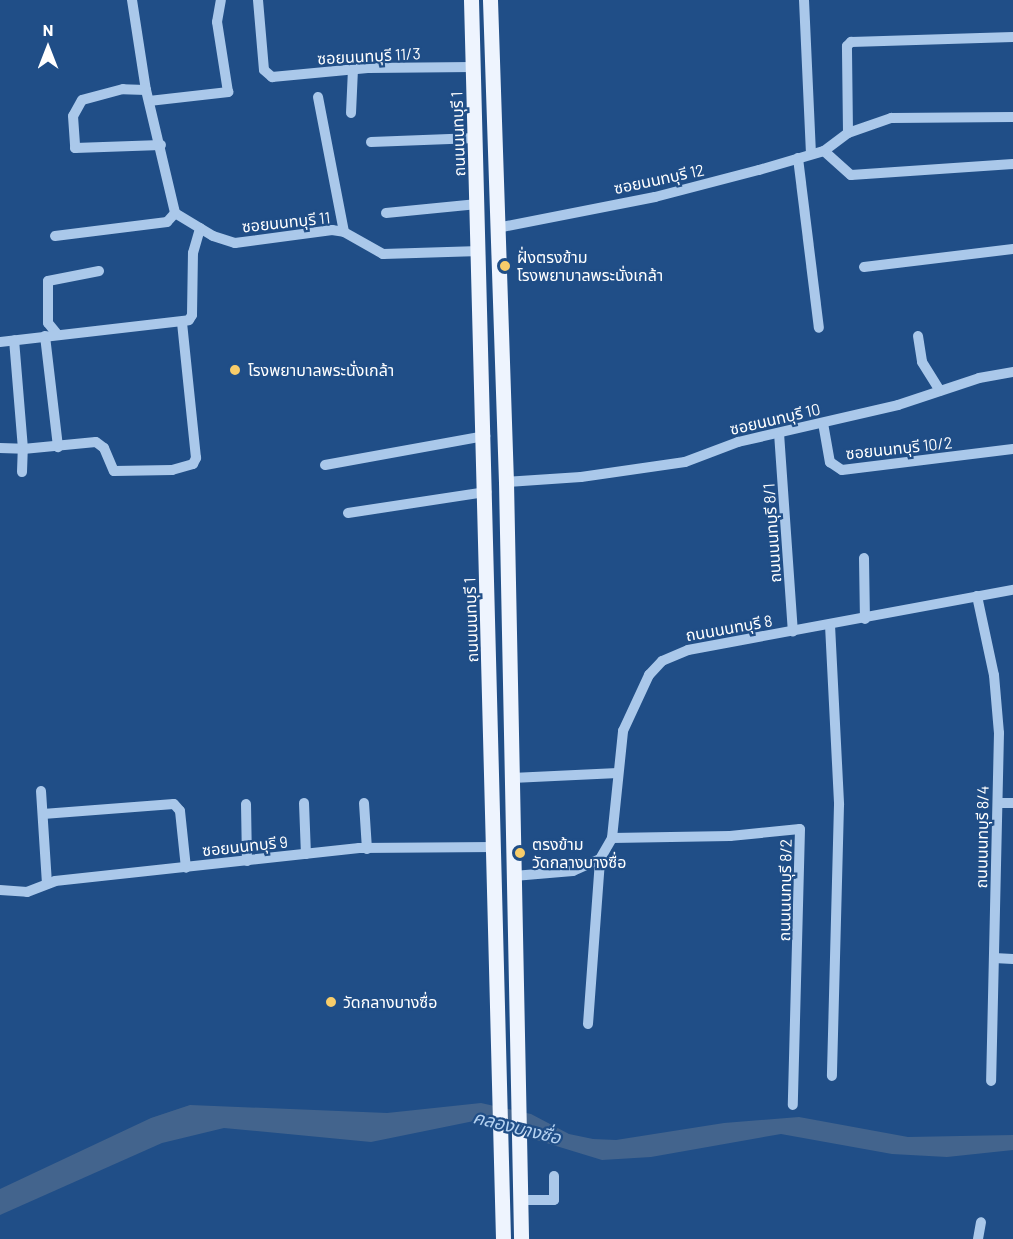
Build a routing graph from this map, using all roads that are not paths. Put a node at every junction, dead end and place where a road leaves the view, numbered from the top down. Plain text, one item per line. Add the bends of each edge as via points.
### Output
1 (132, 0) edge
2 (221, 0) edge
3 (258, 0) edge
4 (471, 0) edge
5 (490, 0) edge
6 (804, 0) edge
7 (1013, 37) edge
8 (473, 67) junction
9 (353, 69) junction
10 (146, 90) junction
11 (318, 97) dead end
12 (149, 101) junction
13 (351, 113) dead end
14 (1013, 117) edge
15 (848, 134) junction
16 (476, 138) junction
17 (371, 142) dead end
18 (161, 145) junction
19 (824, 151) junction
20 (811, 153) junction
21 (798, 158) junction
22 (1013, 164) edge
23 (478, 204) junction
24 (175, 213) junction
25 (386, 213) dead end
26 (200, 228) junction
27 (497, 228) junction
28 (344, 232) junction
29 (55, 236) dead end
30 (1013, 249) edge
31 (480, 251) junction
32 (864, 267) dead end
33 (99, 272) dead end
34 (182, 322) junction
35 (819, 328) dead end
36 (57, 334) junction
37 (45, 336) junction
38 (918, 336) dead end
39 (14, 340) junction
40 (0, 342) edge
41 (1013, 372) edge
42 (940, 391) junction
43 (823, 423) junction
44 (779, 433) junction
45 (485, 436) junction
46 (58, 447) junction
47 (0, 448) edge
48 (23, 449) junction
49 (1013, 449) edge
50 (325, 465) dead end
51 (22, 472) dead end
52 (506, 482) junction
53 (486, 492) junction
54 (348, 513) dead end
55 (864, 558) dead end
56 (1013, 590) edge
57 (977, 596) junction
58 (865, 619) junction
59 (830, 625) junction
60 (793, 632) junction
61 (618, 773) junction
62 (512, 778) junction
63 (41, 791) dead end
64 (304, 803) dead end
65 (364, 803) dead end
66 (998, 803) junction
67 (1013, 803) edge
68 (246, 804) dead end
69 (43, 814) junction
70 (612, 838) junction
71 (495, 847) junction
72 (367, 849) junction
73 (306, 854) junction
74 (600, 859) junction
75 (247, 861) junction
76 (186, 868) junction
77 (514, 876) junction
78 (47, 884) junction
79 (0, 890) edge
80 (994, 958) junction
81 (1013, 959) edge
82 (588, 1024) dead end
83 (832, 1076) dead end
84 (991, 1081) dead end
85 (793, 1105) dead end
86 (554, 1176) dead end
87 (520, 1200) junction
88 (981, 1222) dead end
89 (503, 1239) edge
90 (521, 1239) edge
91 (978, 1239) edge

1 - 10 street
2 - 12 street via 217,22 228,92
3 - 9 street, ซอยนนทบุรี 11/3 via 267,75
4 - 8 main road, ถนนนนทบุรี 1
5 - 27 main road
6 - 20 street
7 - 15 street via 851,42
8 - 9 street, ซอยนนทบุรี 11/3
8 - 16 main road, ถนนนนทบุรี 1
9 - 13 street
10 - 12 street
10 - 18 street via 123,89 82,100 73,116 75,148
11 - 28 street
12 - 18 street
14 - 15 street via 891,118
15 - 19 street
16 - 17 street
16 - 23 main road, ถนนนนทบุรี 1
18 - 24 street
19 - 20 street, ซอยนนทบุรี 12
19 - 22 street via 851,175
20 - 21 street, ซอยนนทบุรี 12
21 - 27 street, ซอยนนทบุรี 12 via 656,197
21 - 35 street
23 - 25 street
23 - 31 main road, ถนนนนทบุรี 1
24 - 26 street, ซอยนนทบุรี 11
24 - 29 street via 167,222
26 - 28 street, ซอยนนทบุรี 11 via 235,243 332,230
26 - 34 street via 193,253 192,315
27 - 52 main road
28 - 31 street, ซอยนนทบุรี 11 via 383,254
30 - 32 street
31 - 45 main road, ถนนนนทบุรี 1
33 - 36 street via 48,281 48,323
34 - 36 street
34 - 46 street via 196,458 193,464 172,470 120,472 114,471 104,448 96,442
36 - 37 street
37 - 39 street
37 - 46 street
38 - 42 street via 922,362
39 - 40 street
39 - 48 street
41 - 42 street, ซอยนนทบุรี 10
42 - 43 street, ซอยนนทบุรี 10
43 - 44 street, ซอยนนทบุรี 10
43 - 49 street, ซอยนนทบุรี 10/2 via 830,462 842,470
44 - 52 street, ซอยนนทบุรี 10 via 731,444 685,462 581,477
44 - 60 street, ถนนนนทบุรี 8/1
45 - 50 street
45 - 53 main road, ถนนนนทบุรี 1
46 - 48 street
47 - 48 street
48 - 51 street
52 - 62 main road
53 - 54 street
53 - 71 main road, ถนนนนทบุรี 1
55 - 58 street
56 - 57 street, ถนนนนทบุรี 8
57 - 58 street, ถนนนนทบุรี 8
57 - 66 street, ถนนนนทบุรี 8/4 via 994,675
58 - 59 street, ถนนนนทบุรี 8
59 - 60 street, ถนนนนทบุรี 8
59 - 83 street via 839,805
60 - 61 street, ถนนนนทบุรี 8 via 688,651 662,661 649,675 623,730
61 - 62 street
61 - 70 street, ถนนนนทบุรี 8
62 - 77 main road
63 - 69 street
64 - 73 street
65 - 72 street
66 - 67 street
66 - 80 street, ถนนนนทบุรี 8/4
68 - 75 street
69 - 76 street via 174,804 180,811
69 - 78 street
70 - 74 street, ถนนนนทบุรี 8
70 - 85 street, ถนนนนทบุรี 8/2 via 730,836 800,829
71 - 72 street, ซอยนนทบุรี 9
71 - 89 main road, ถนนนนทบุรี 1
72 - 73 street, ซอยนนทบุรี 9
73 - 75 street, ซอยนนทบุรี 9
74 - 77 street via 573,871
74 - 82 street, ถนนนนทบุรี 8
75 - 76 street, ซอยนนทบุรี 9
76 - 78 street, ซอยนนทบุรี 9
77 - 87 main road
78 - 79 street, ซอยนนทบุรี 9 via 27,892
80 - 81 street
80 - 84 street, ถนนนนทบุรี 8/4
86 - 87 street via 554,1200
87 - 90 main road
88 - 91 street

